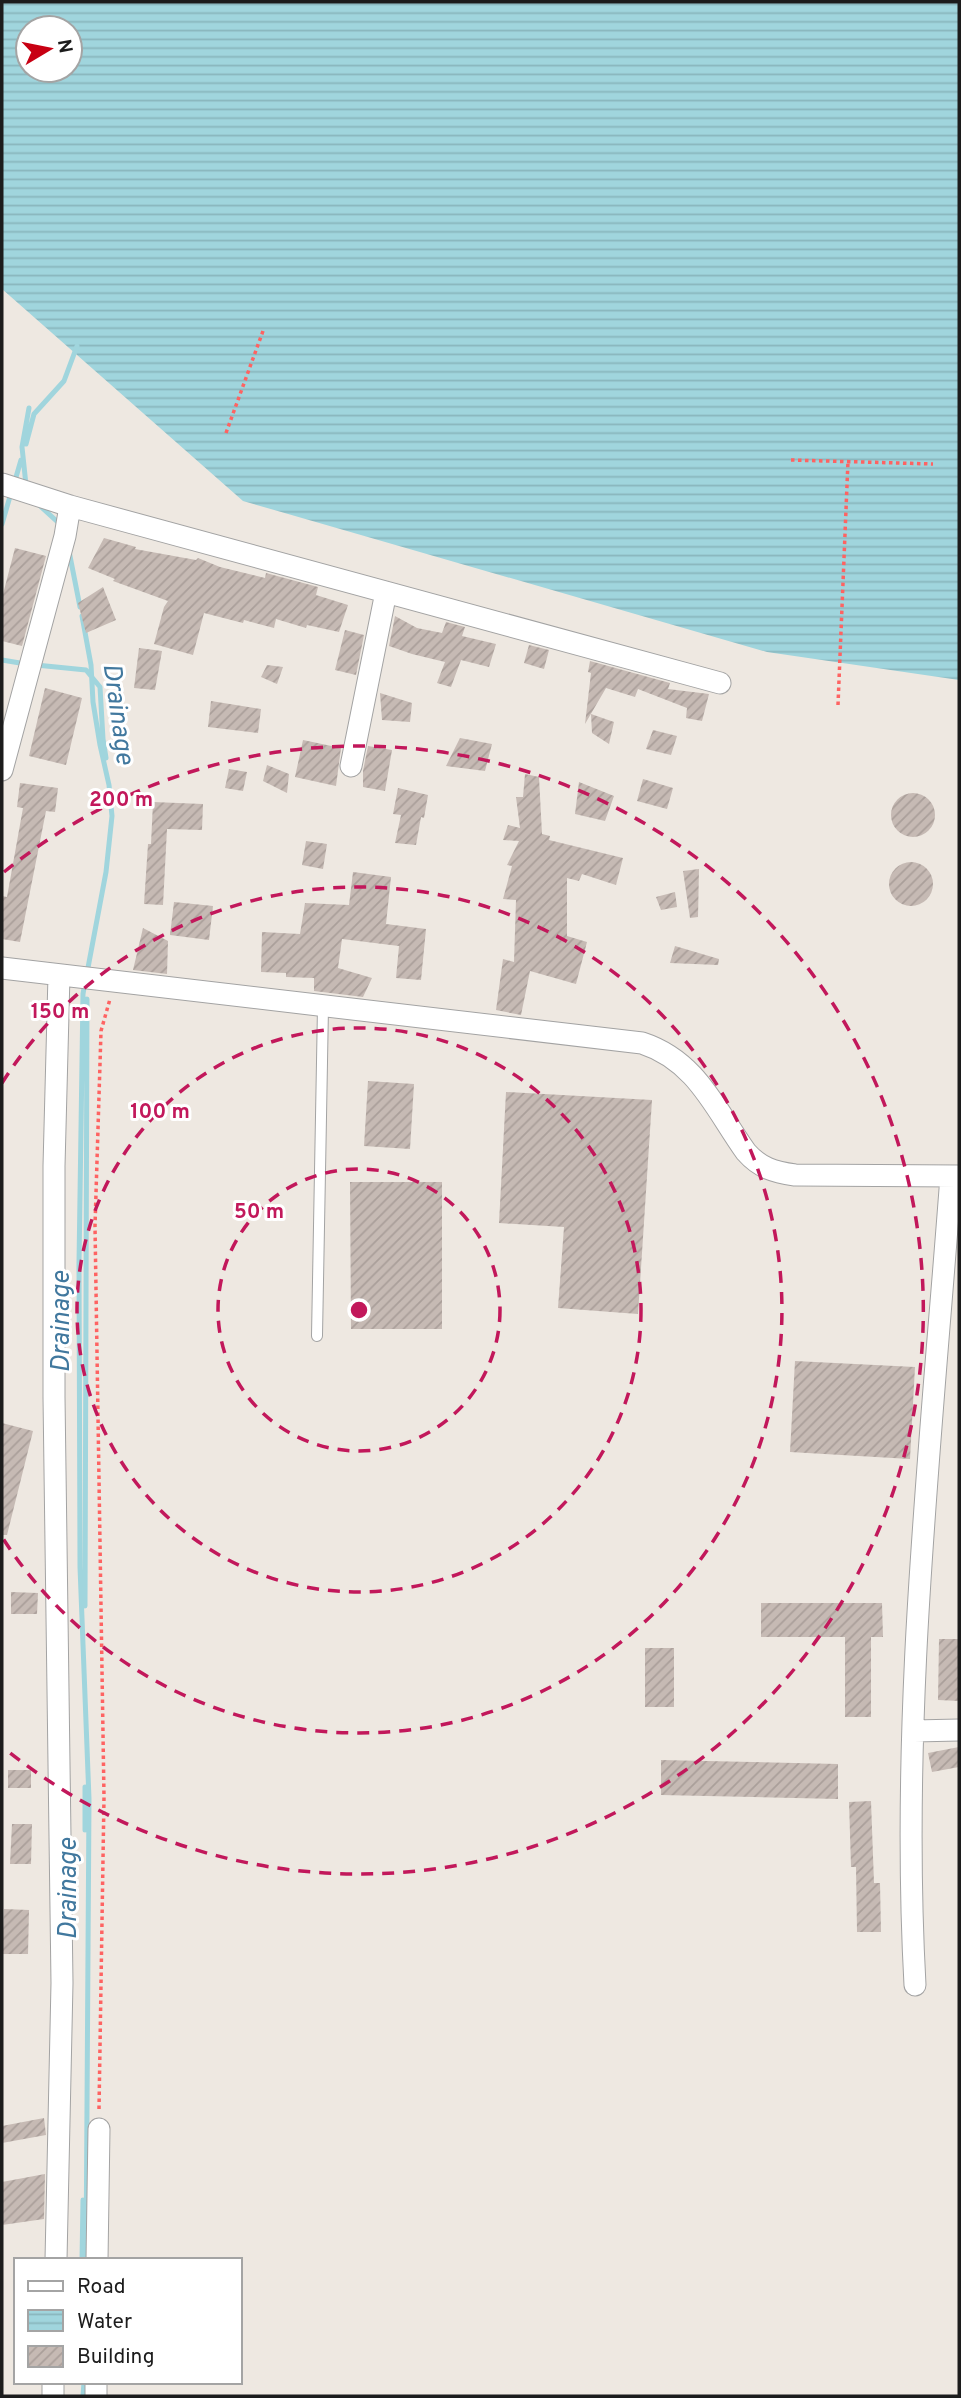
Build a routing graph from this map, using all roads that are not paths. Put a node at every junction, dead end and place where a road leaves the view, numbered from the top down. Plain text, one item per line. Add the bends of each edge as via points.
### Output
1 (2, 484) edge
2 (70, 506) junction
3 (386, 592) junction
4 (720, 683) dead end
5 (351, 766) dead end
6 (2, 770) edge
7 (2, 968) edge
8 (68, 976) junction
9 (323, 1007) junction
10 (955, 1176) edge
11 (317, 1336) dead end
12 (959, 1730) edge
13 (914, 1731) junction
14 (915, 1985) dead end
15 (99, 2129) road end
16 (56, 2258) edge
17 (97, 2258) edge

1 - 2 street
2 - 3 street
2 - 6 street
3 - 4 street
3 - 5 street
7 - 8 street
8 - 9 street
8 - 16 street via 54,1166 62,1983
9 - 10 street via 642,1043 670,1055 691,1072 757,1164 795,1175
9 - 11 lane
10 - 13 street via 914,1671
12 - 13 street
13 - 14 street via 911,1903
15 - 17 street

